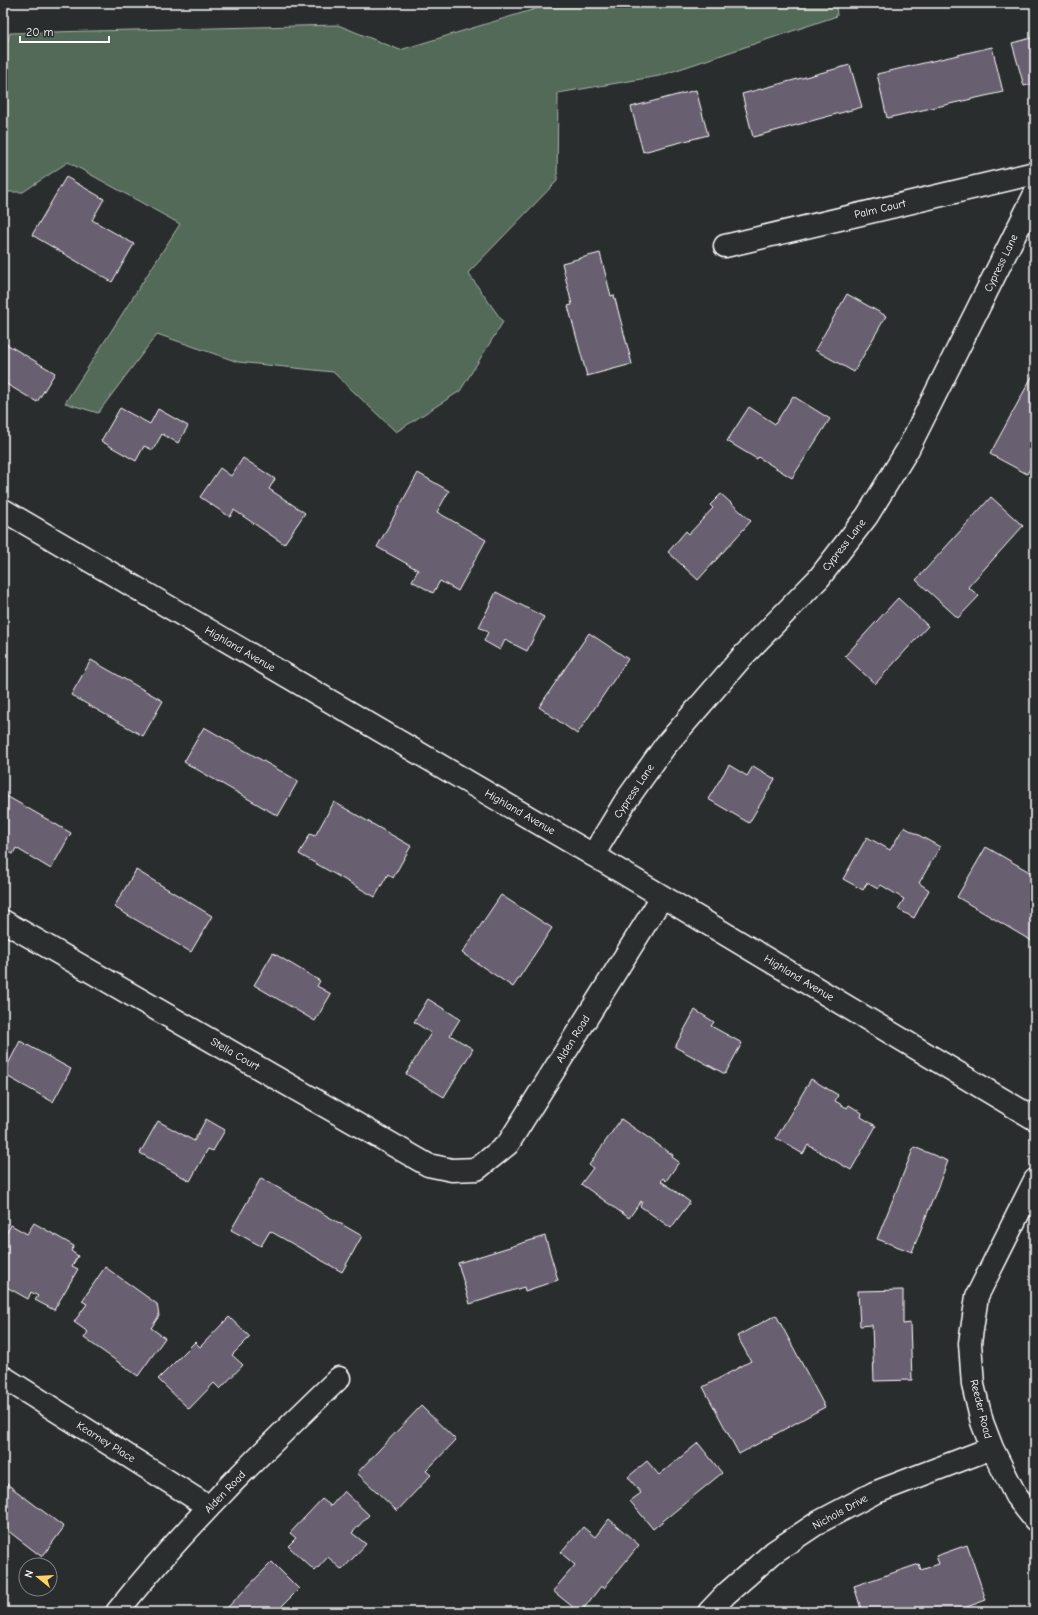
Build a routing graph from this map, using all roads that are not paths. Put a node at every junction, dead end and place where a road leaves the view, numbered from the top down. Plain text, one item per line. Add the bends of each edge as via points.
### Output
1 (1035, 173) edge
2 (1035, 194) edge
3 (725, 246) dead end
4 (3, 510) edge
5 (593, 855) junction
6 (662, 897) junction
7 (3, 921) edge
8 (1035, 1118) edge
9 (473, 1170) joint
10 (1035, 1180) edge
11 (3, 1377) edge
12 (339, 1378) dead end
13 (992, 1448) junction
14 (209, 1507) junction
15 (1035, 1520) edge
16 (117, 1612) edge
17 (709, 1612) edge

1 - 3 street, Palm Court
2 - 5 street, Cypress Lane via 908,449 867,516 819,578 742,657 665,746 625,802
4 - 5 street, Highland Avenue
5 - 6 street, Highland Avenue
6 - 8 street, Highland Avenue
6 - 9 street, Alden Road via 508,1144
7 - 9 street, Stella Court via 428,1165 452,1170
10 - 13 street, Reeder Road via 977,1296 970,1343 973,1385 982,1422
11 - 14 street, Kearney Place
12 - 14 street, Alden Road
13 - 15 street, Reeder Road via 1016,1496
13 - 17 street, Nichols Drive via 874,1493 819,1522 774,1552
14 - 16 street, Alden Road

